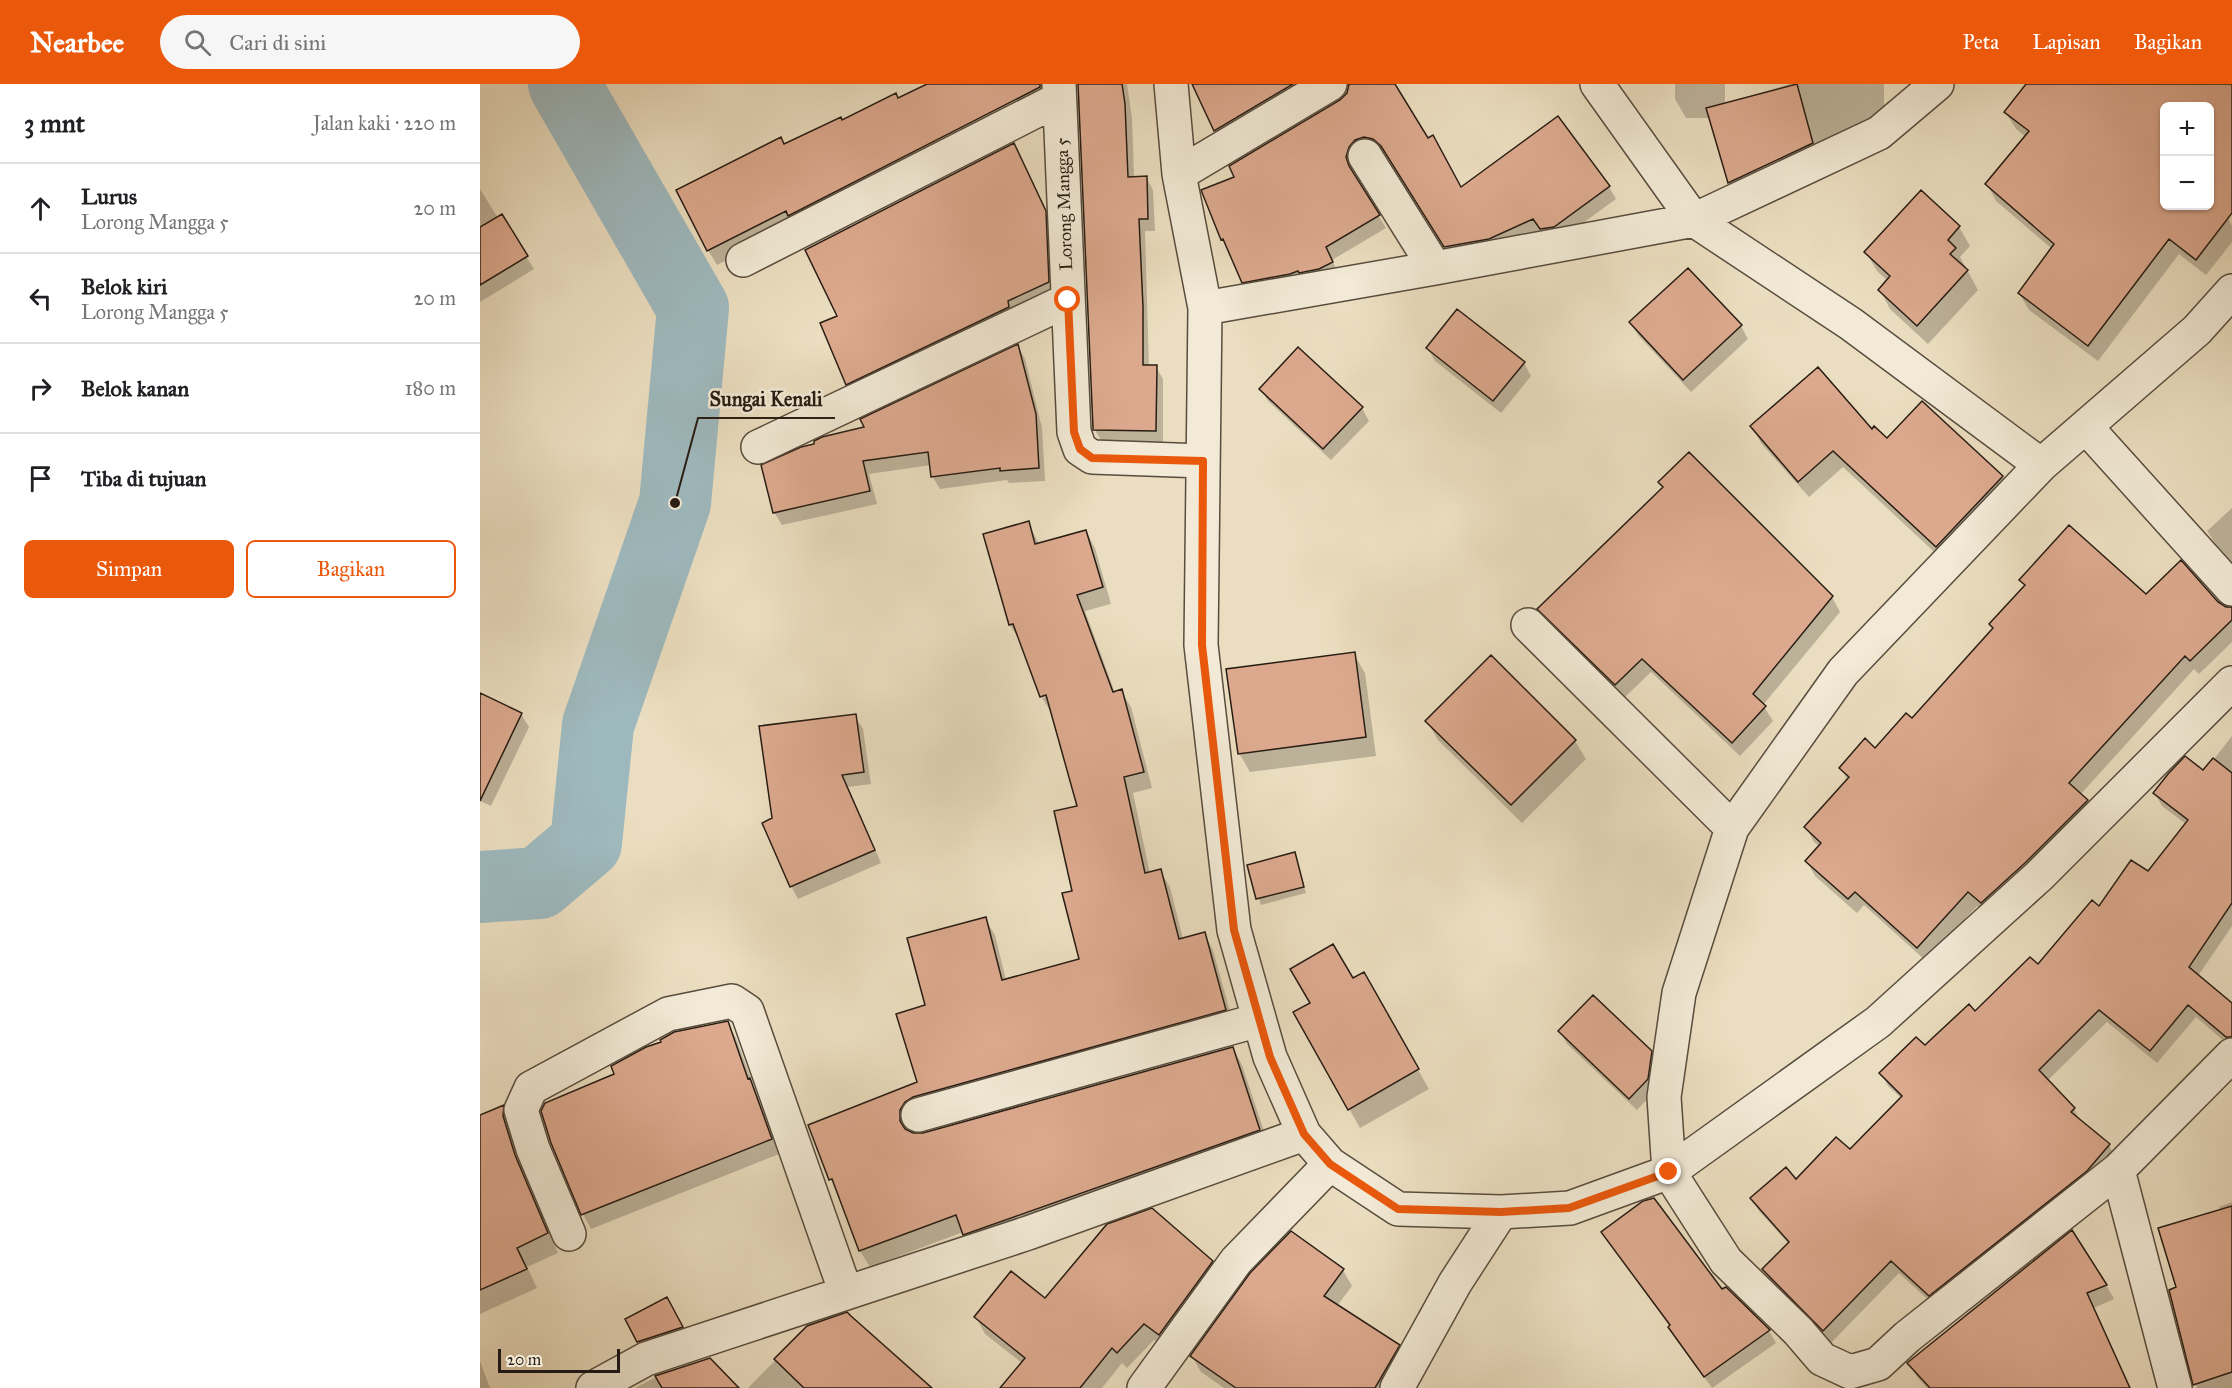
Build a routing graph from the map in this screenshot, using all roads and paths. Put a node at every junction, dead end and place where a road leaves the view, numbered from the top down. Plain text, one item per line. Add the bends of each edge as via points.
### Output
1 (1170, 84) edge
2 (1330, 84) edge
3 (1597, 84) edge
4 (1937, 84) edge
5 (1059, 92) edge
6 (1365, 156) dead end
7 (1179, 174) junction
8 (1694, 220) junction
9 (743, 260) dead end
10 (1435, 268) junction
11 (2232, 291) edge
12 (1068, 300) junction
13 (1205, 308) junction
14 (2086, 427) junction
15 (758, 447) dead end
16 (1203, 461) junction
17 (2041, 465) junction
18 (2232, 589) edge
19 (1528, 625) dead end
20 (2232, 683) edge
21 (1732, 828) junction
22 (1259, 1020) junction
23 (2232, 1055) edge
24 (918, 1115) dead end
25 (1304, 1134) junction
26 (1330, 1164) junction
27 (2118, 1170) junction
28 (1669, 1172) junction
29 (1501, 1212) junction
30 (569, 1234) dead end
31 (846, 1293) junction
32 (592, 1388) edge
33 (1144, 1388) edge
34 (1397, 1388) edge
35 (2175, 1388) edge

1 - 7 street
2 - 7 street
3 - 8 street
4 - 8 street via 1879,133
5 - 9 street
5 - 12 street, Lorong Mangga 5
6 - 10 street
7 - 13 street
8 - 10 street
8 - 17 street via 1851,324
10 - 13 street
11 - 14 street via 2197,330
12 - 15 street
12 - 16 street, Lorong Mangga 5 via 1074,432 1080,449 1092,458
13 - 16 street
14 - 17 street
14 - 18 street
16 - 22 street via 1202,645 1234,930
17 - 21 street via 1843,672
19 - 21 street
20 - 28 street via 2038,876 1878,1022
21 - 28 street via 1678,993 1664,1097
22 - 24 street
22 - 25 street via 1270,1057
23 - 27 street
25 - 26 street
25 - 31 street via 1028,1233
26 - 29 street via 1398,1209
26 - 33 street via 1236,1261
27 - 28 street via 1878,1364 1850,1372 1822,1359 1726,1261
27 - 35 street
28 - 29 street via 1569,1208
29 - 34 street via 1455,1283
30 - 31 street via 521,1110 531,1088 668,1014 732,1001 747,1011
31 - 32 street via 646,1359

